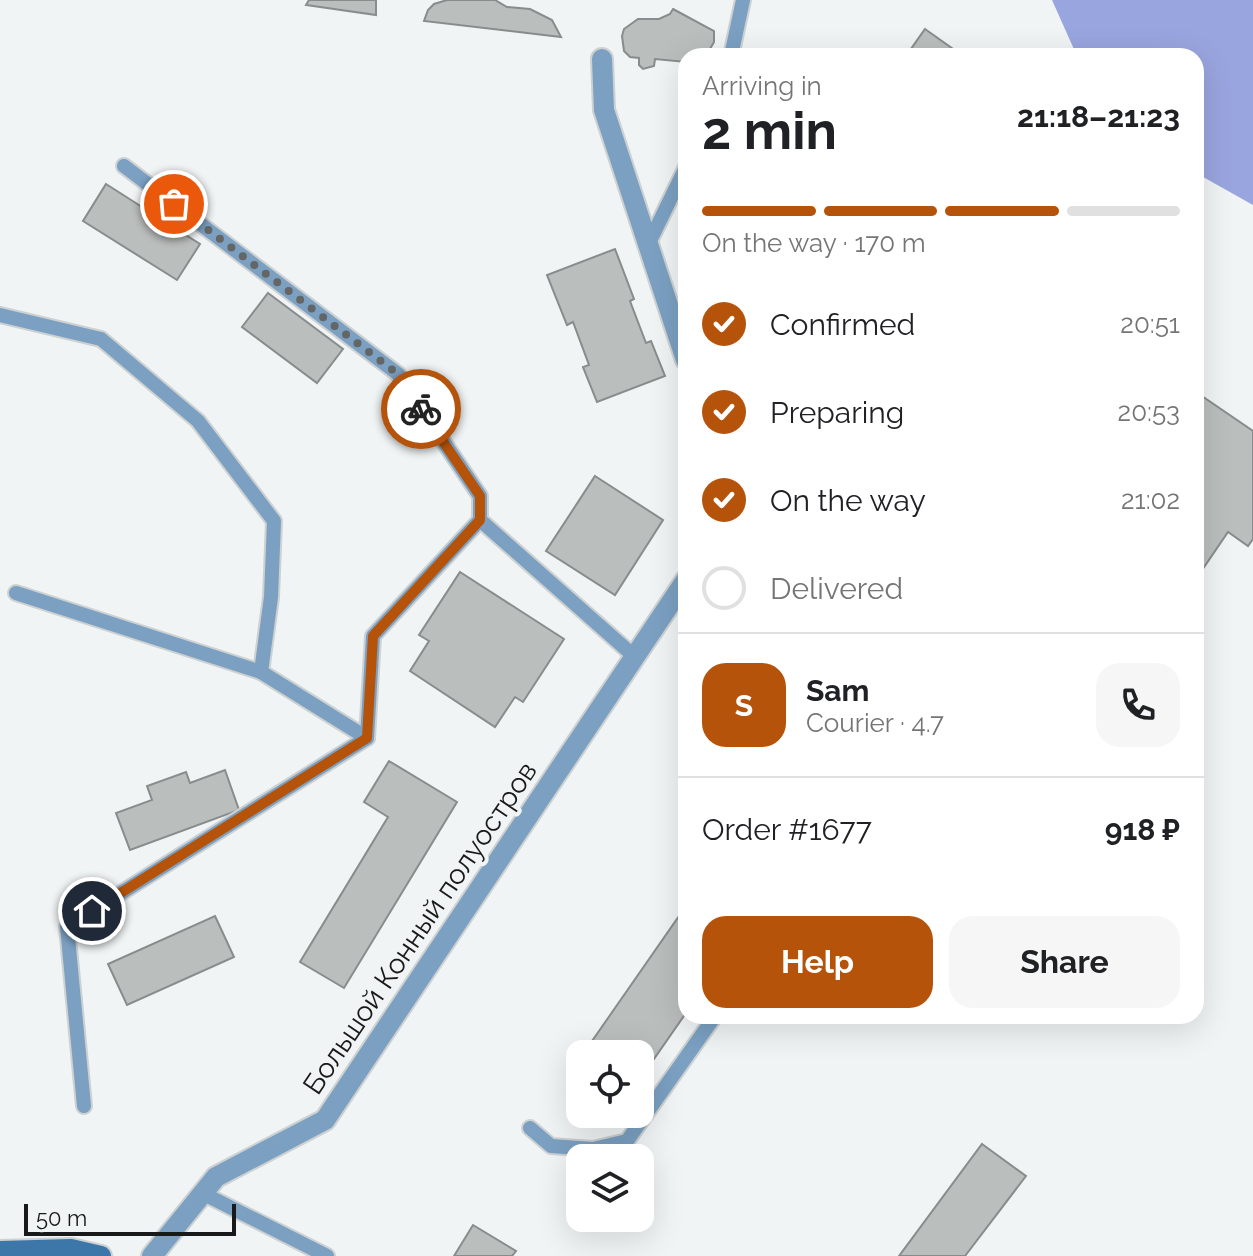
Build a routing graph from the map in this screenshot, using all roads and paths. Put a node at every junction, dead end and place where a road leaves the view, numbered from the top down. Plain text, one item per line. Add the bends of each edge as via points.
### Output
1 (743, 0) edge
2 (733, 48) edge
3 (602, 59) dead end
4 (124, 166) dead end
5 (678, 183) edge
6 (648, 245) junction
7 (0, 315) edge
8 (678, 336) edge
9 (480, 520) junction
10 (678, 592) edge
11 (16, 593) dead end
12 (635, 657) junction
13 (261, 672) junction
14 (367, 738) junction
15 (709, 1024) edge
16 (84, 1106) dead end
17 (530, 1128) dead end
18 (202, 1193) junction
19 (0, 1251) edge
20 (101, 1256) edge
21 (152, 1256) edge
22 (327, 1256) edge

1 - 2 lane
3 - 6 street via 604,110
4 - 9 lane via 398,374 480,496
5 - 6 lane
6 - 8 street
7 - 13 lane via 101,339 198,421 274,521
9 - 12 lane
9 - 14 lane via 373,636
10 - 12 street, Большой Конный полуостров
11 - 13 lane
12 - 18 street, Большой Конный полуостров via 325,1120 216,1177
13 - 14 lane
14 - 16 lane via 67,927
15 - 17 lane via 627,1141 593,1149 551,1146
18 - 21 street, Большой Конный полуостров
18 - 22 lane
19 - 20 street via 71,1249

